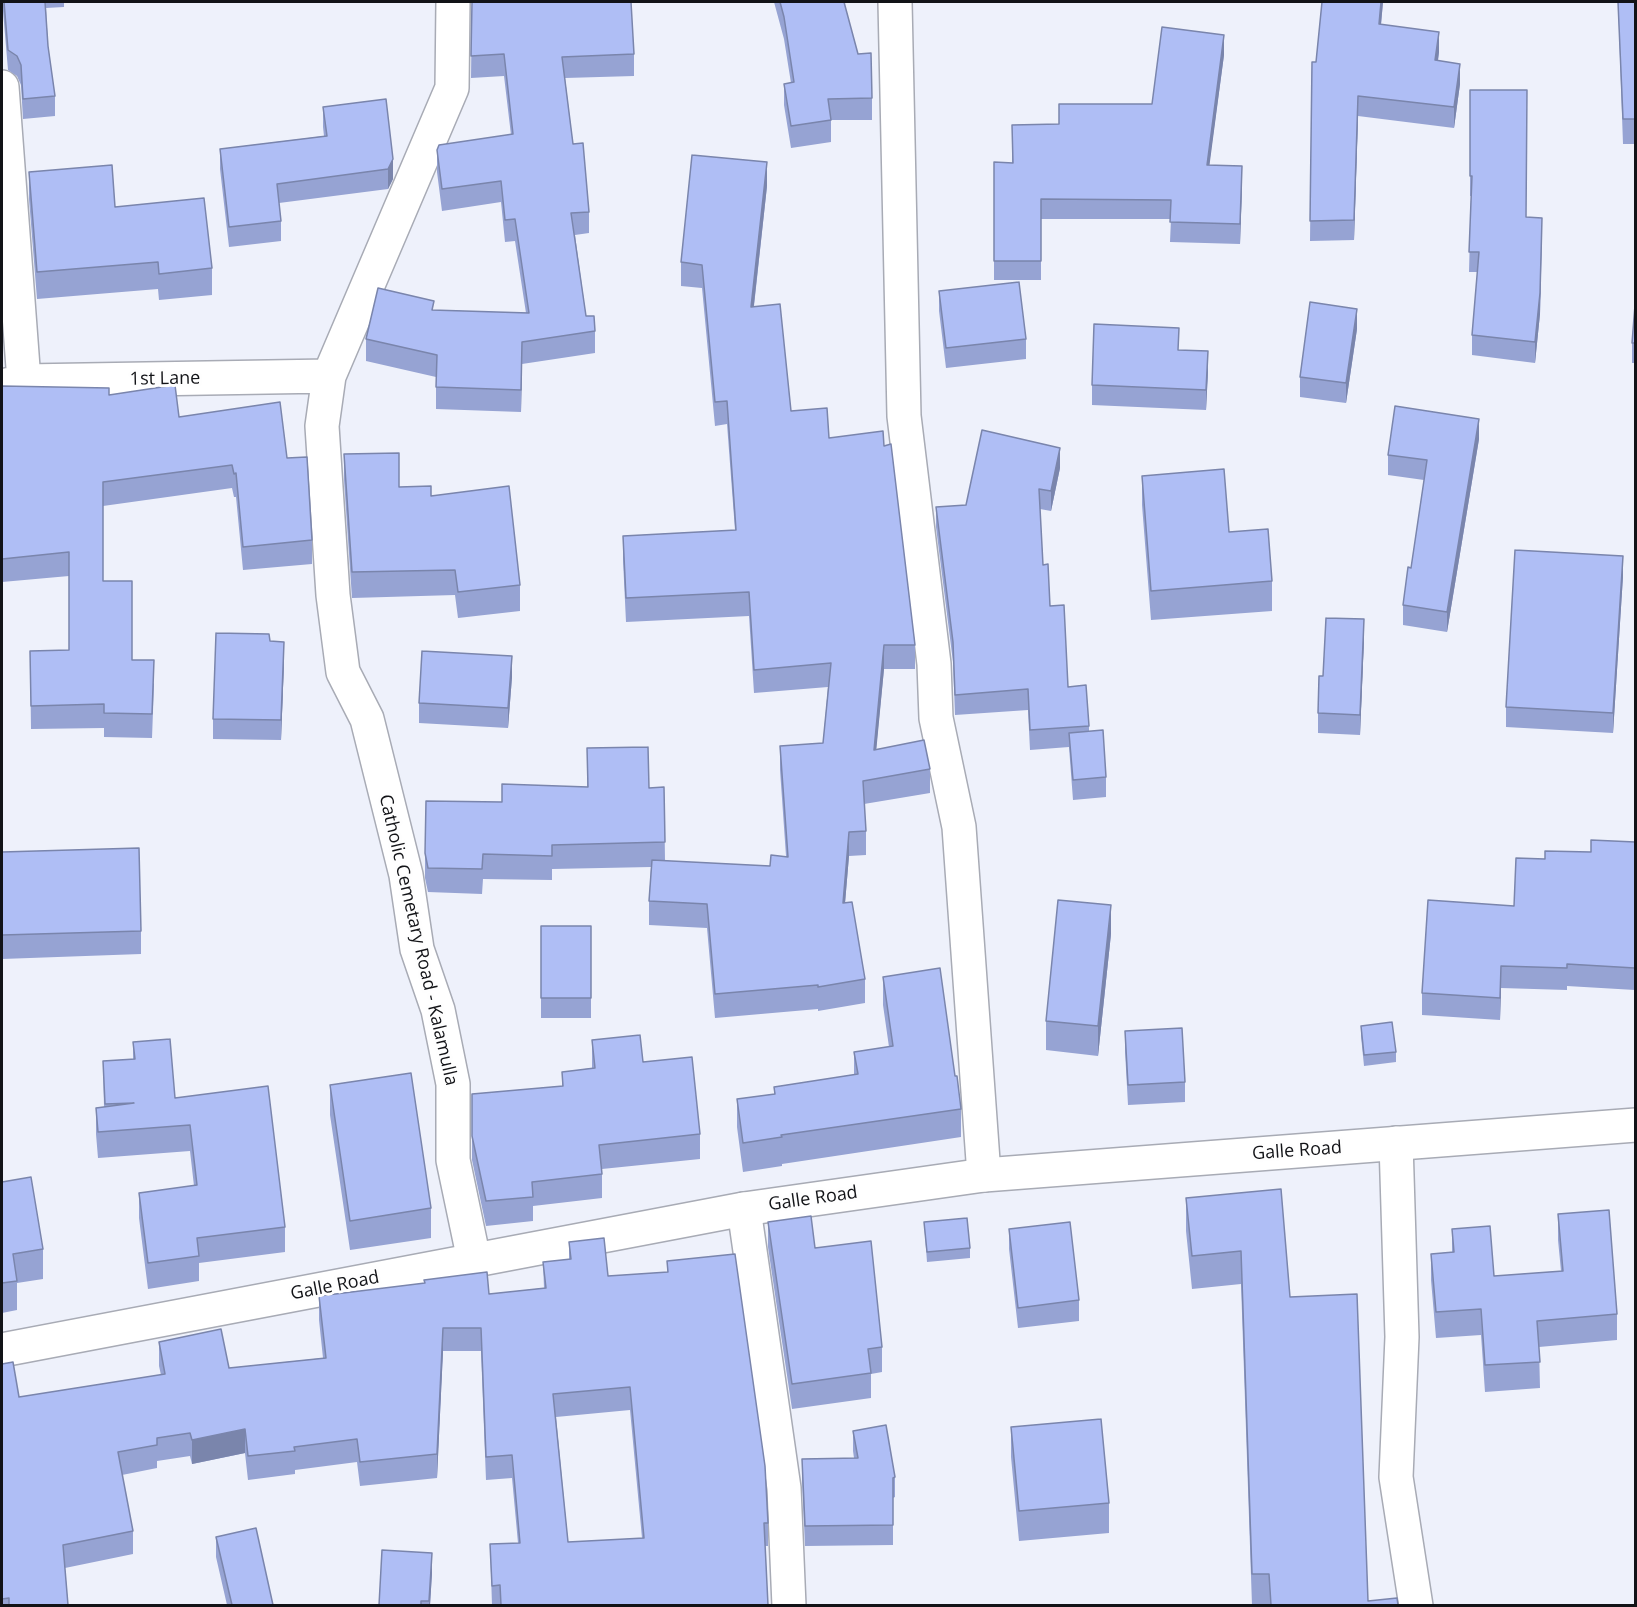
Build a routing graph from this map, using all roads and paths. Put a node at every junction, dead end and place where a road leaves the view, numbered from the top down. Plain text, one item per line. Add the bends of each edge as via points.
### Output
1 (453, 2) edge
2 (895, 2) edge
3 (2, 87) edge
4 (329, 376) junction
5 (13, 383) edge
6 (1635, 1125) edge
7 (1396, 1143) junction
8 (984, 1175) junction
9 (744, 1209) junction
10 (474, 1260) junction
11 (2, 1350) edge
12 (789, 1605) edge
13 (1416, 1605) edge

1 - 4 main road, Catholic Cemetary Road - Kalamulla via 452,88
2 - 8 main road via 904,416 936,718 958,827
3 - 5 main road
4 - 5 main road, 1st Lane
4 - 10 main road, Catholic Cemetary Road - Kalamulla via 322,426 324,482 343,672 367,719 406,875 417,950 438,1010 453,1084 453,1160
6 - 7 main road, Galle Road
7 - 8 main road, Galle Road
7 - 13 main road via 1402,1337 1396,1477
8 - 9 main road, Galle Road
9 - 10 main road, Galle Road
9 - 12 main road via 784,1488
10 - 11 main road, Galle Road

